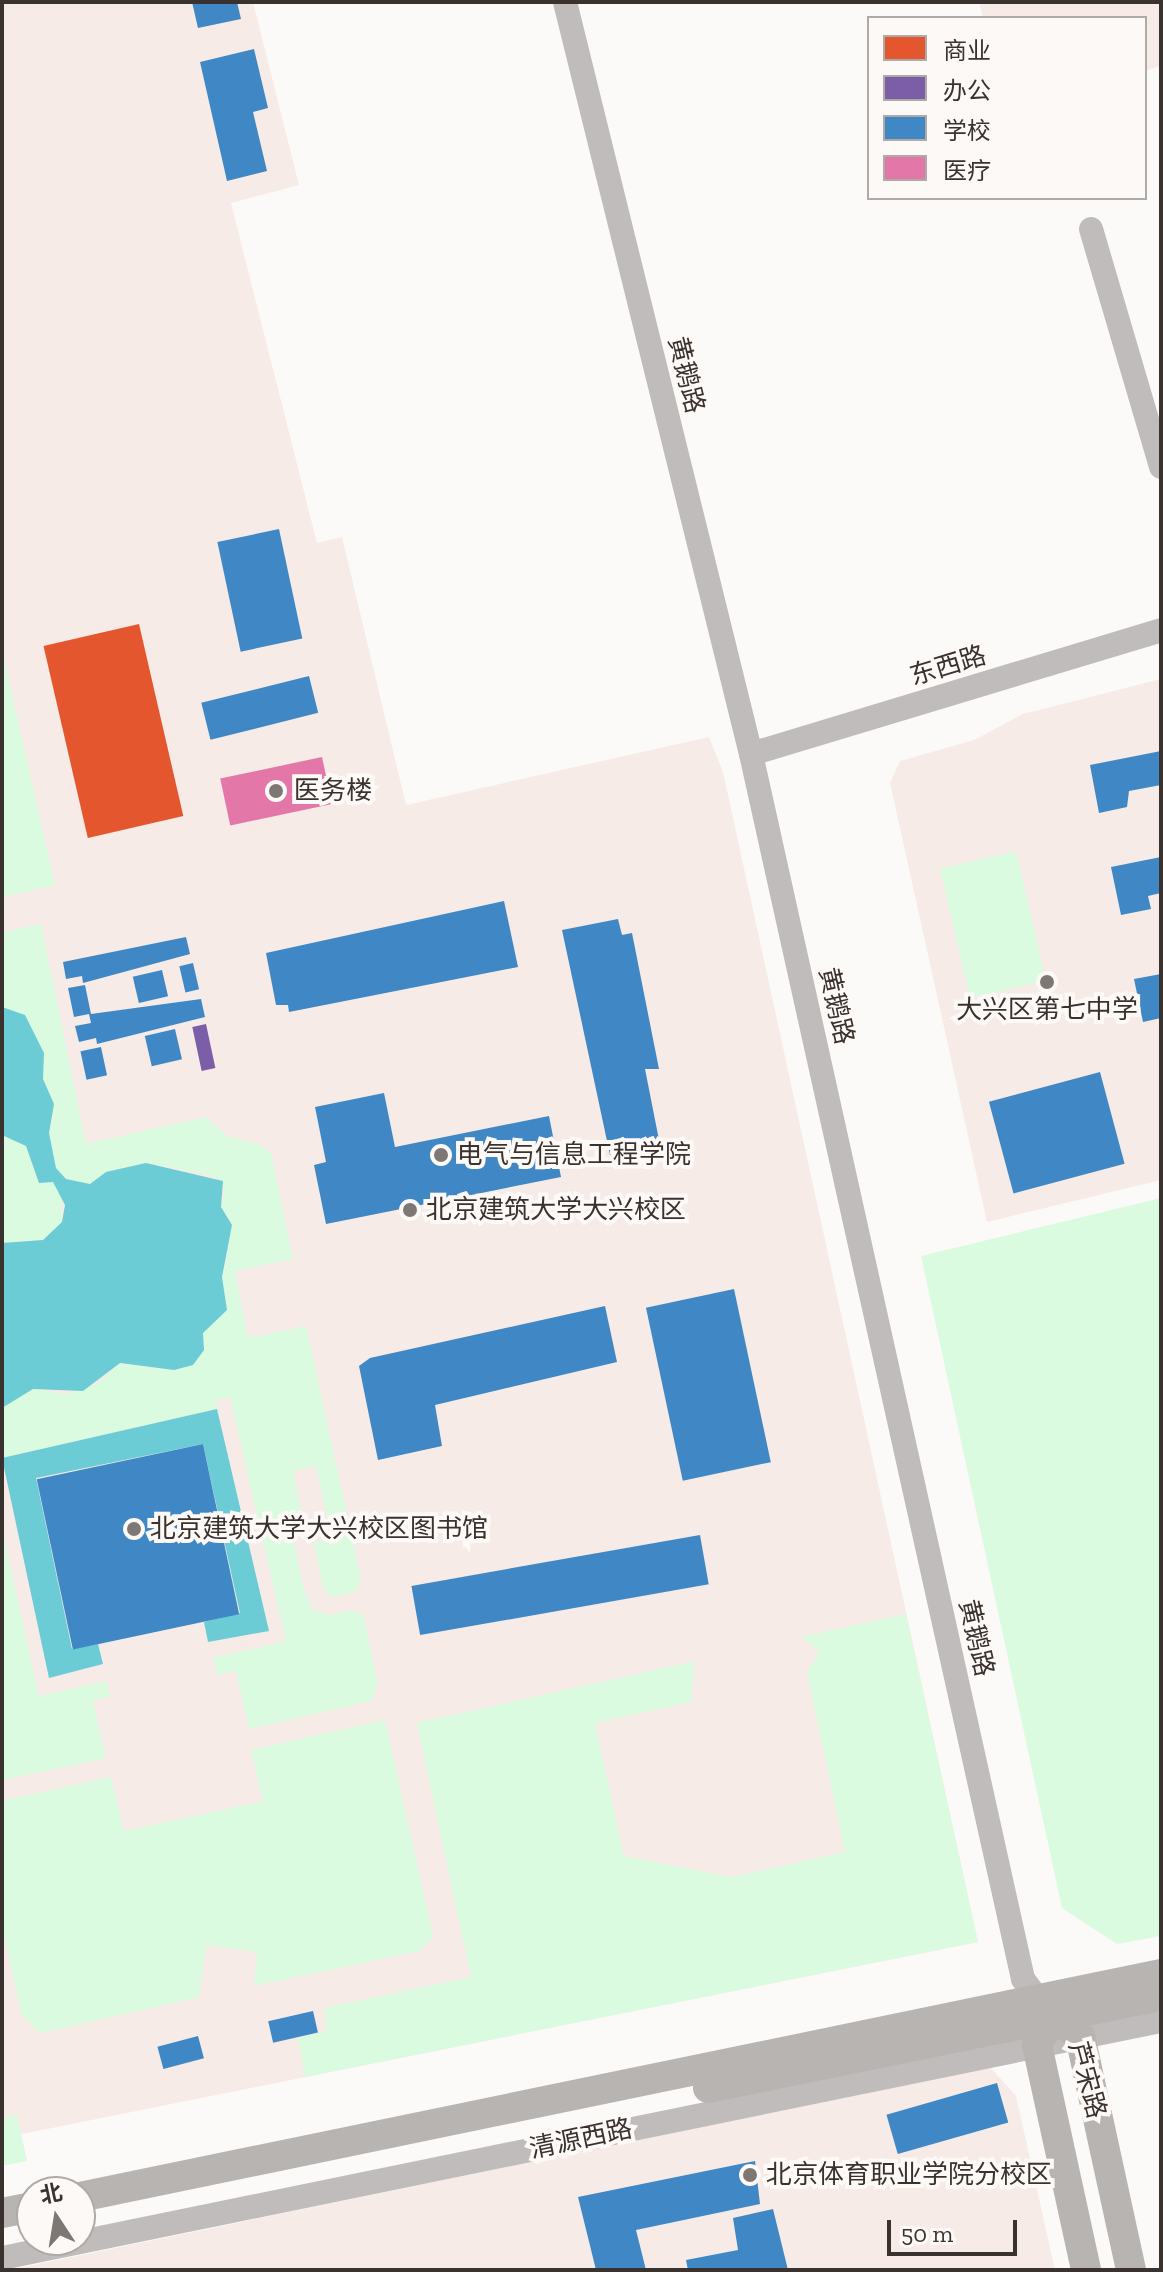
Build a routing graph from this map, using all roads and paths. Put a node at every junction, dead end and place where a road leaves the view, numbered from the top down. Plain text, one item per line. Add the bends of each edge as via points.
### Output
1 (565, 2) edge
2 (1091, 229) dead end
3 (1161, 467) edge
4 (1161, 630) edge
5 (751, 754) junction
6 (1161, 1974) edge
7 (1161, 1996) edge
8 (1044, 2007) junction
9 (1161, 2021) edge
10 (1080, 2036) junction
11 (1037, 2045) junction
12 (96, 2194) edge
13 (96, 2214) edge
14 (2, 2258) edge
15 (1086, 2270) edge
16 (1131, 2270) edge

1 - 5 street, 黄鹅路
2 - 3 street
4 - 5 street, 东西路
5 - 8 street, 黄鹅路 via 1023,1979
6 - 8 main road, 清源西路
7 - 8 main road, 清源西路
8 - 10 main road, 芦宋路
8 - 11 main road, 芦宋路
8 - 12 main road, 清源西路
8 - 13 main road, 清源西路
9 - 10 street, 清源西路
10 - 11 street, 清源西路
10 - 16 main road, 芦宋路
11 - 14 street, 清源西路
11 - 15 main road, 芦宋路

